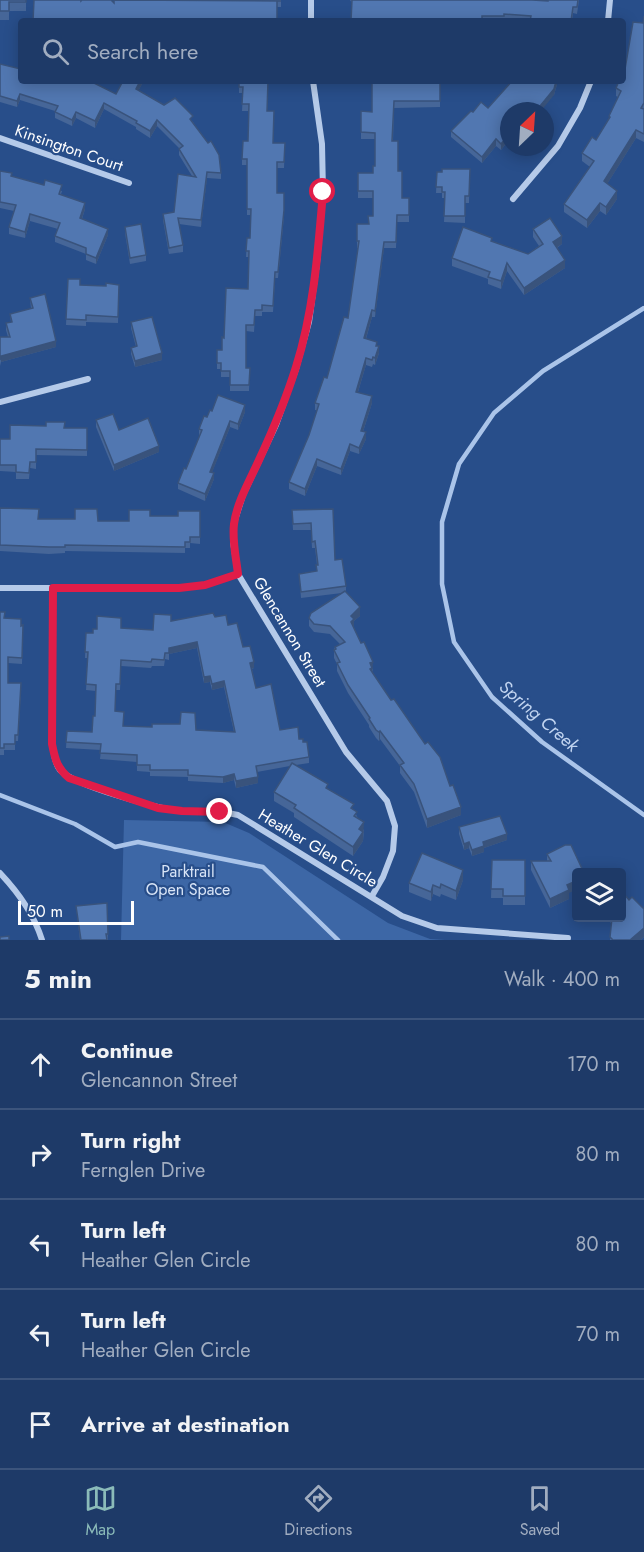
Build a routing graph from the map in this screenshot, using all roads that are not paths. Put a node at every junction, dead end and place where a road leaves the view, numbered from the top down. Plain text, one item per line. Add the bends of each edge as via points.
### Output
1 (311, 0) edge
2 (610, 0) edge
3 (311, 18) edge
4 (608, 18) edge
5 (314, 84) edge
6 (590, 84) edge
7 (0, 138) edge
8 (129, 183) dead end
9 (513, 199) dead end
10 (88, 379) dead end
11 (0, 402) edge
12 (238, 574) junction
13 (0, 588) edge
14 (53, 588) junction
15 (0, 873) edge
16 (372, 896) junction
17 (568, 938) dead end
18 (42, 940) edge

1 - 3 street
2 - 4 street
5 - 12 street, Glencannon Street via 323,192 310,310 292,380 234,523
6 - 9 street via 558,146
7 - 8 street, Kinsington Court
10 - 11 street
12 - 14 street via 205,585 179,588
12 - 16 street, Glencannon Street via 346,752 387,801 395,826 393,851
13 - 14 street
14 - 16 street, Heather Glen Circle via 52,744 61,771 69,778 158,808 238,815
15 - 18 street via 31,913
16 - 17 street, Heather Glen Circle via 402,916 437,928

